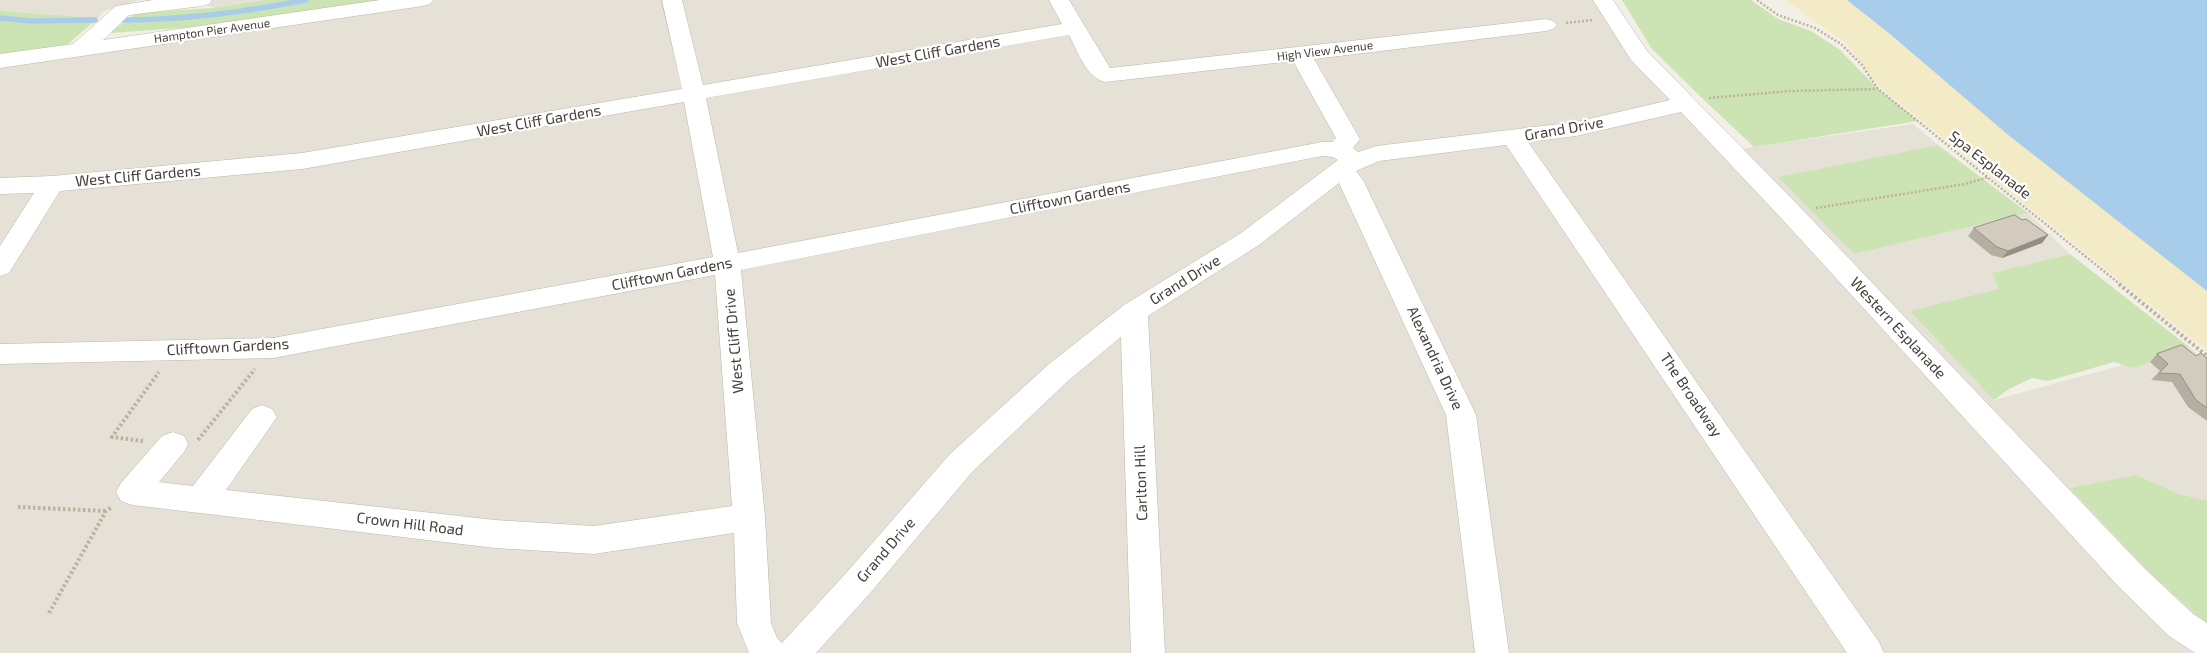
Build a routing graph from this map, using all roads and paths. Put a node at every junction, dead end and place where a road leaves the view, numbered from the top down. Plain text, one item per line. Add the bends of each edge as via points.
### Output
1 (202, 0) edge
2 (423, 0) edge
3 (672, 0) edge
4 (1059, 0) edge
5 (1756, 0) edge
6 (123, 5) edge
7 (1608, 9) edge
8 (1546, 25) joint
9 (1075, 28) junction
10 (79, 50) junction
11 (1300, 54) junction
12 (0, 61) edge
13 (1878, 89) junction
14 (694, 93) junction
15 (1684, 104) junction
16 (1513, 138) junction
17 (1345, 160) junction
18 (1989, 177) junction
19 (52, 184) junction
20 (0, 186) edge
21 (1790, 212) junction
22 (727, 264) junction
23 (0, 267) edge
24 (1134, 312) junction
25 (273, 348) junction
26 (174, 350) junction
27 (0, 354) edge
28 (2207, 356) edge
29 (262, 417) dead end
30 (173, 444) junction
31 (132, 492) junction
32 (201, 500) junction
33 (18, 507) dead end
34 (106, 511) junction
35 (750, 517) junction
36 (49, 613) dead end
37 (2207, 642) edge
38 (769, 653) edge
39 (794, 653) edge
40 (1148, 653) edge
41 (1492, 653) edge
42 (1867, 653) edge

1 - 6 street
2 - 10 street, Hampton Pier Avenue
3 - 14 street, West Cliff Drive
4 - 9 street
5 - 13 path, Spa Esplanade via 1778,15 1815,28 1841,44 1862,65
6 - 10 street
7 - 8 path
7 - 15 street, Western Esplanade via 1640,55
8 - 11 street, High View Avenue
9 - 11 street, High View Avenue via 1105,75
9 - 14 street, West Cliff Gardens
10 - 12 street, Hampton Pier Avenue
11 - 17 street via 1348,139
13 - 15 path via 1790,91 1702,98
13 - 18 path, Spa Esplanade
14 - 19 street, West Cliff Gardens via 302,161
14 - 22 street, West Cliff Drive
15 - 16 street, Grand Drive via 1576,129
15 - 21 street, Western Esplanade
16 - 17 street, Grand Drive via 1408,149
16 - 42 street, The Broadway
17 - 22 street, Clifftown Gardens via 1322,149
17 - 24 street, Grand Drive via 1250,239
17 - 41 street, Alexandria Drive via 1351,180 1461,415
18 - 21 path via 1966,184
18 - 28 path, Spa Esplanade
19 - 20 street, West Cliff Gardens
19 - 23 street
21 - 37 street, Western Esplanade via 2130,576 2181,624
22 - 25 street, Clifftown Gardens
22 - 35 street, West Cliff Drive
24 - 39 street, Grand Drive via 1058,372 961,463
24 - 40 street, Carlton Hill
25 - 26 street, Clifftown Gardens
25 - 30 path via 192,448
26 - 27 street, Clifftown Gardens
26 - 30 path via 112,437
29 - 32 street
30 - 31 street
31 - 32 street, Crown Hill Road
31 - 34 path
32 - 35 street, Crown Hill Road via 495,534 594,540
33 - 34 path
34 - 36 path
35 - 38 street, West Cliff Drive via 754,623

